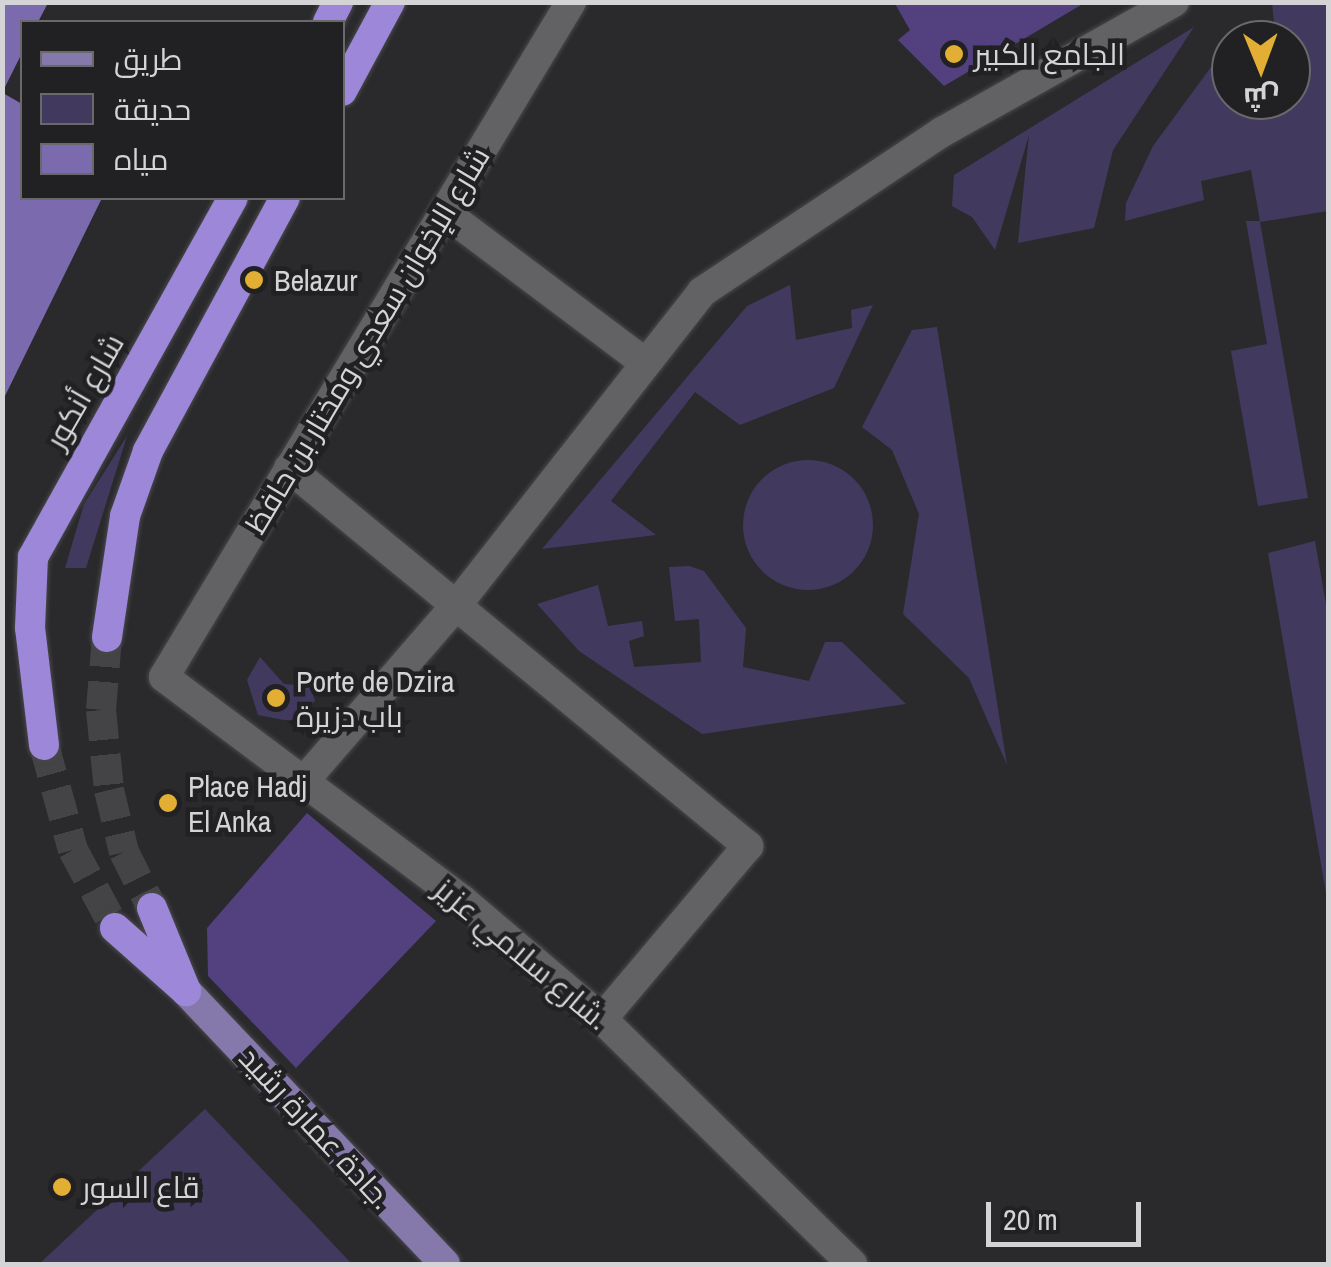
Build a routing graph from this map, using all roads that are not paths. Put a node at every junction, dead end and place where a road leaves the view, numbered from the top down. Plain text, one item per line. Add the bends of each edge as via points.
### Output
1 (390, 2) edge
2 (570, 2) edge
3 (1174, 2) edge
4 (345, 85) edge
5 (232, 200) edge
6 (284, 200) edge
7 (444, 212) junction
8 (644, 362) junction
9 (290, 468) junction
10 (460, 602) junction
11 (108, 637) tunnel mouth
12 (164, 676) joint
13 (44, 745) tunnel mouth
14 (302, 782) junction
15 (152, 908) tunnel mouth
16 (115, 928) tunnel mouth
17 (186, 992) junction
18 (602, 1020) junction
19 (445, 1264) edge
20 (852, 1264) edge

1 - 4 highway
2 - 7 street, شارع الإخوان سعدي ومختار بن حافظ
3 - 8 street via 942,132 728,270
5 - 13 highway, شارع أنكور via 41,536 30,574 30,628
6 - 11 highway via 135,484
7 - 8 street
7 - 9 street, شارع الإخوان سعدي ومختار بن حافظ
8 - 10 street
9 - 10 street
9 - 12 street, شارع الإخوان سعدي ومختار بن حافظ
10 - 14 street
10 - 18 street via 748,846
12 - 14 street, شارع سلامي عزيز.
14 - 18 street, شارع سلامي عزيز.
15 - 17 highway
16 - 17 highway
17 - 19 main road, جادة عمارة رشيد.
18 - 20 street, شارع سلامي عزيز.

